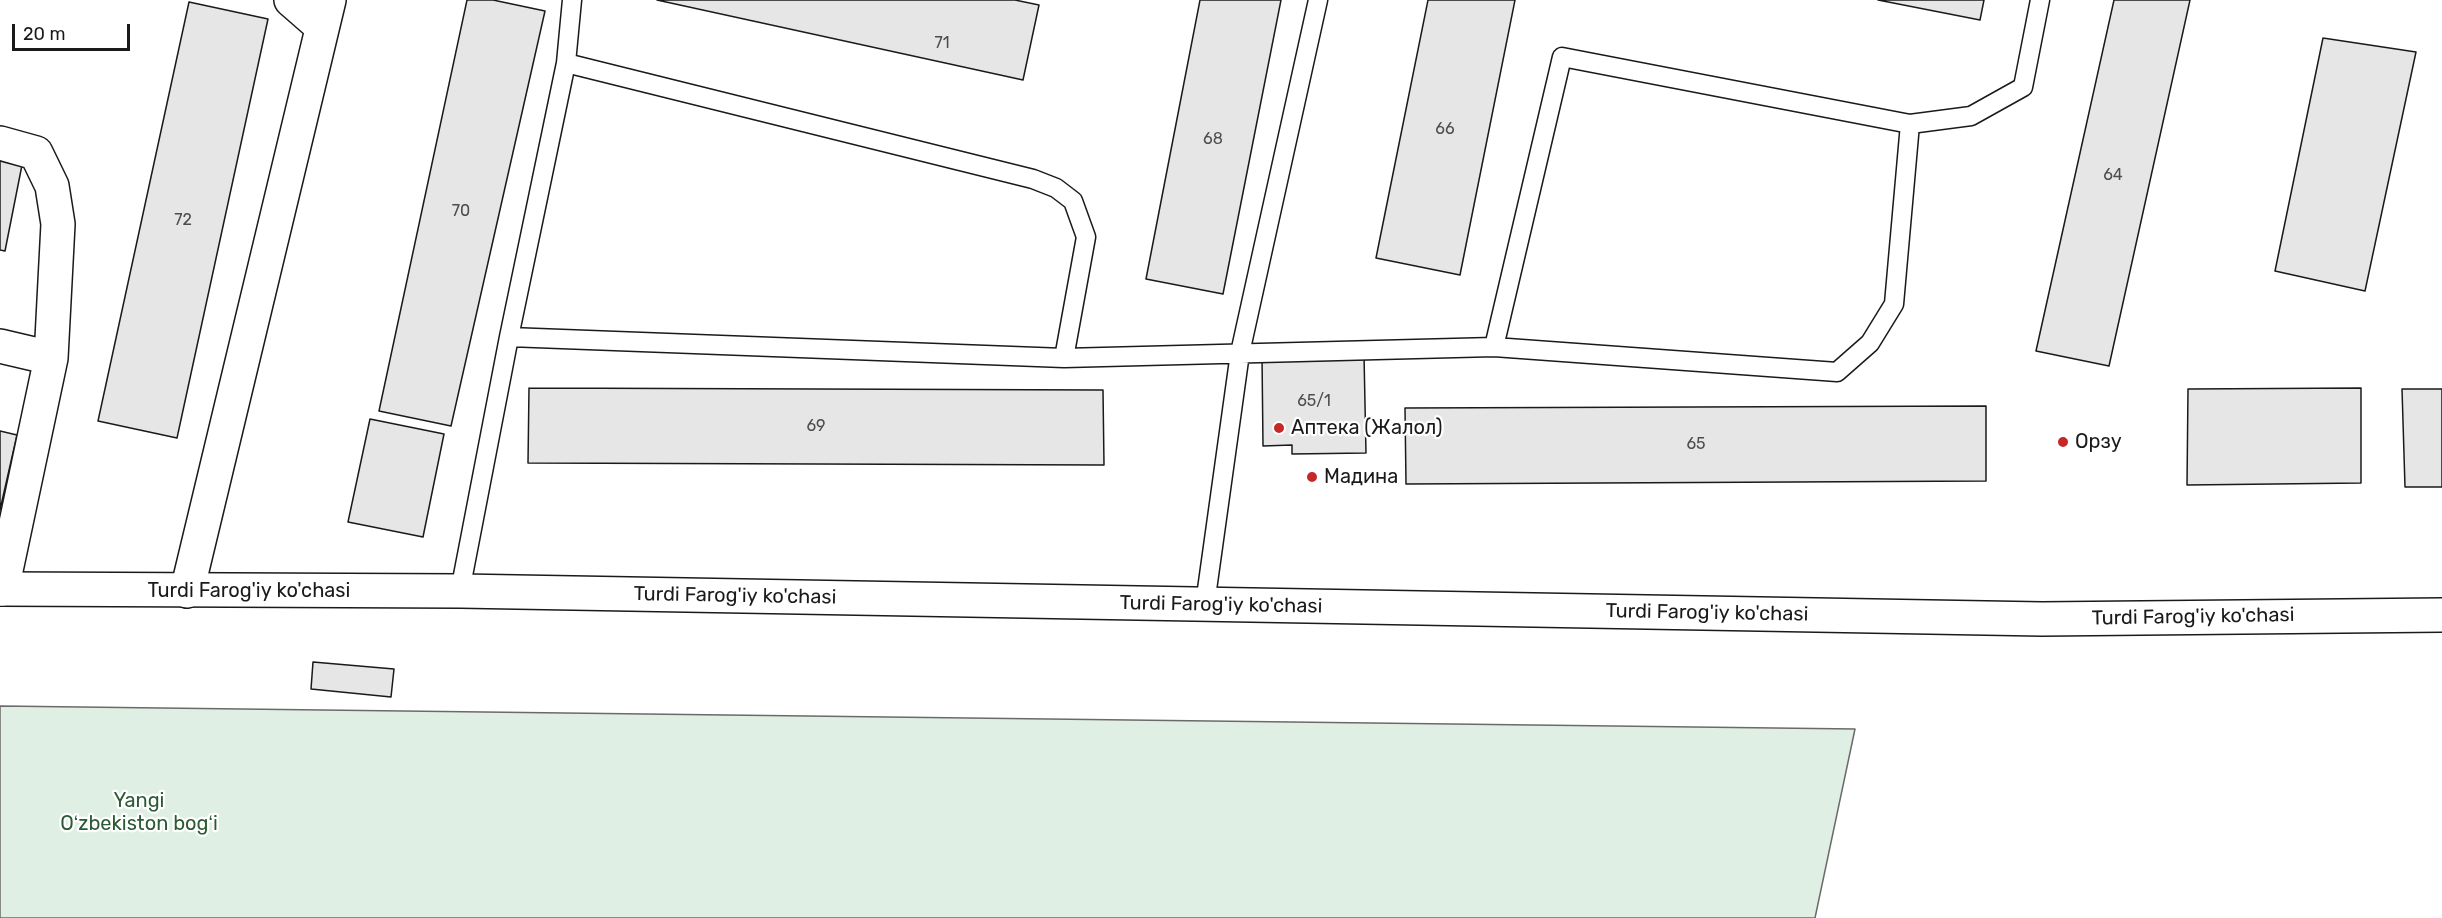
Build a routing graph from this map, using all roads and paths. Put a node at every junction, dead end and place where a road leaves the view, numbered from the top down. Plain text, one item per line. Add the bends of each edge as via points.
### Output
1 (291, 0) edge
2 (572, 0) edge
3 (1318, 0) edge
4 (2040, 0) edge
5 (326, 14) edge
6 (566, 63) junction
7 (1910, 124) junction
8 (0, 143) edge
9 (509, 337) junction
10 (0, 346) edge
11 (1494, 347) junction
12 (1240, 353) junction
13 (51, 358) junction
14 (1064, 358) junction
15 (1, 589) edge
16 (187, 591) junction
17 (460, 591) junction
18 (1205, 604) junction
19 (2442, 615) edge

1 - 5 main road
2 - 6 lane
3 - 12 lane
4 - 7 lane via 2023,87 1971,116
5 - 16 main road
6 - 9 lane
6 - 14 lane via 1033,179 1056,188 1073,201 1086,237
7 - 11 lane via 1894,304 1870,343 1836,372
7 - 11 lane via 1562,57
8 - 13 main road via 36,153 52,186 58,224
9 - 14 lane
9 - 17 lane
10 - 13 main road
11 - 12 lane
12 - 14 lane
12 - 18 lane
13 - 15 main road
15 - 16 main road, Turdi Farog'iy ko'chasi
16 - 17 main road, Turdi Farog'iy ko'chasi
17 - 18 main road, Turdi Farog'iy ko'chasi
18 - 19 main road, Turdi Farog'iy ko'chasi via 2042,619

